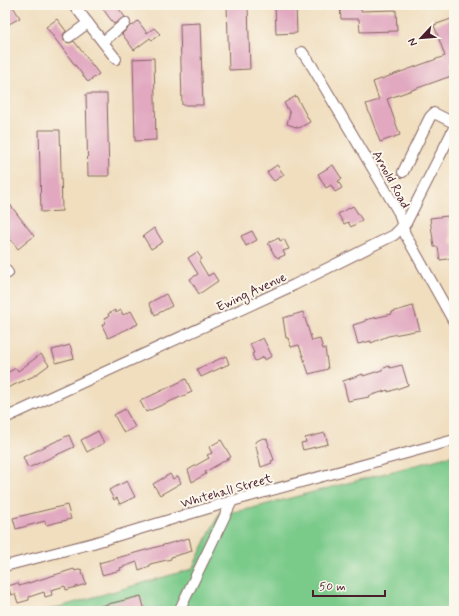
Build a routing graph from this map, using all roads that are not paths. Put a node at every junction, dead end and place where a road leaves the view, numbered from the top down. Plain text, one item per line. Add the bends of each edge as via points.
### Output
1 (74, 5) edge
2 (88, 23) junction
3 (125, 23) dead end
4 (69, 37) dead end
5 (103, 42) junction
6 (302, 52) dead end
7 (116, 59) dead end
8 (454, 123) edge
9 (454, 128) edge
10 (403, 172) dead end
11 (402, 227) junction
12 (454, 322) edge
13 (5, 418) edge
14 (454, 440) edge
15 (232, 501) junction
16 (5, 566) edge
17 (179, 611) edge

1 - 2 street
2 - 4 street
2 - 5 street
3 - 5 street
5 - 7 street
6 - 11 street, Arnold Road via 399,213
8 - 10 street via 434,113
9 - 11 street, Ewing Avenue
11 - 12 street, Arnold Road
11 - 13 street, Ewing Avenue via 394,235 323,271
14 - 15 street, Whitehall Street
15 - 16 street, Whitehall Street via 93,543
15 - 17 street

